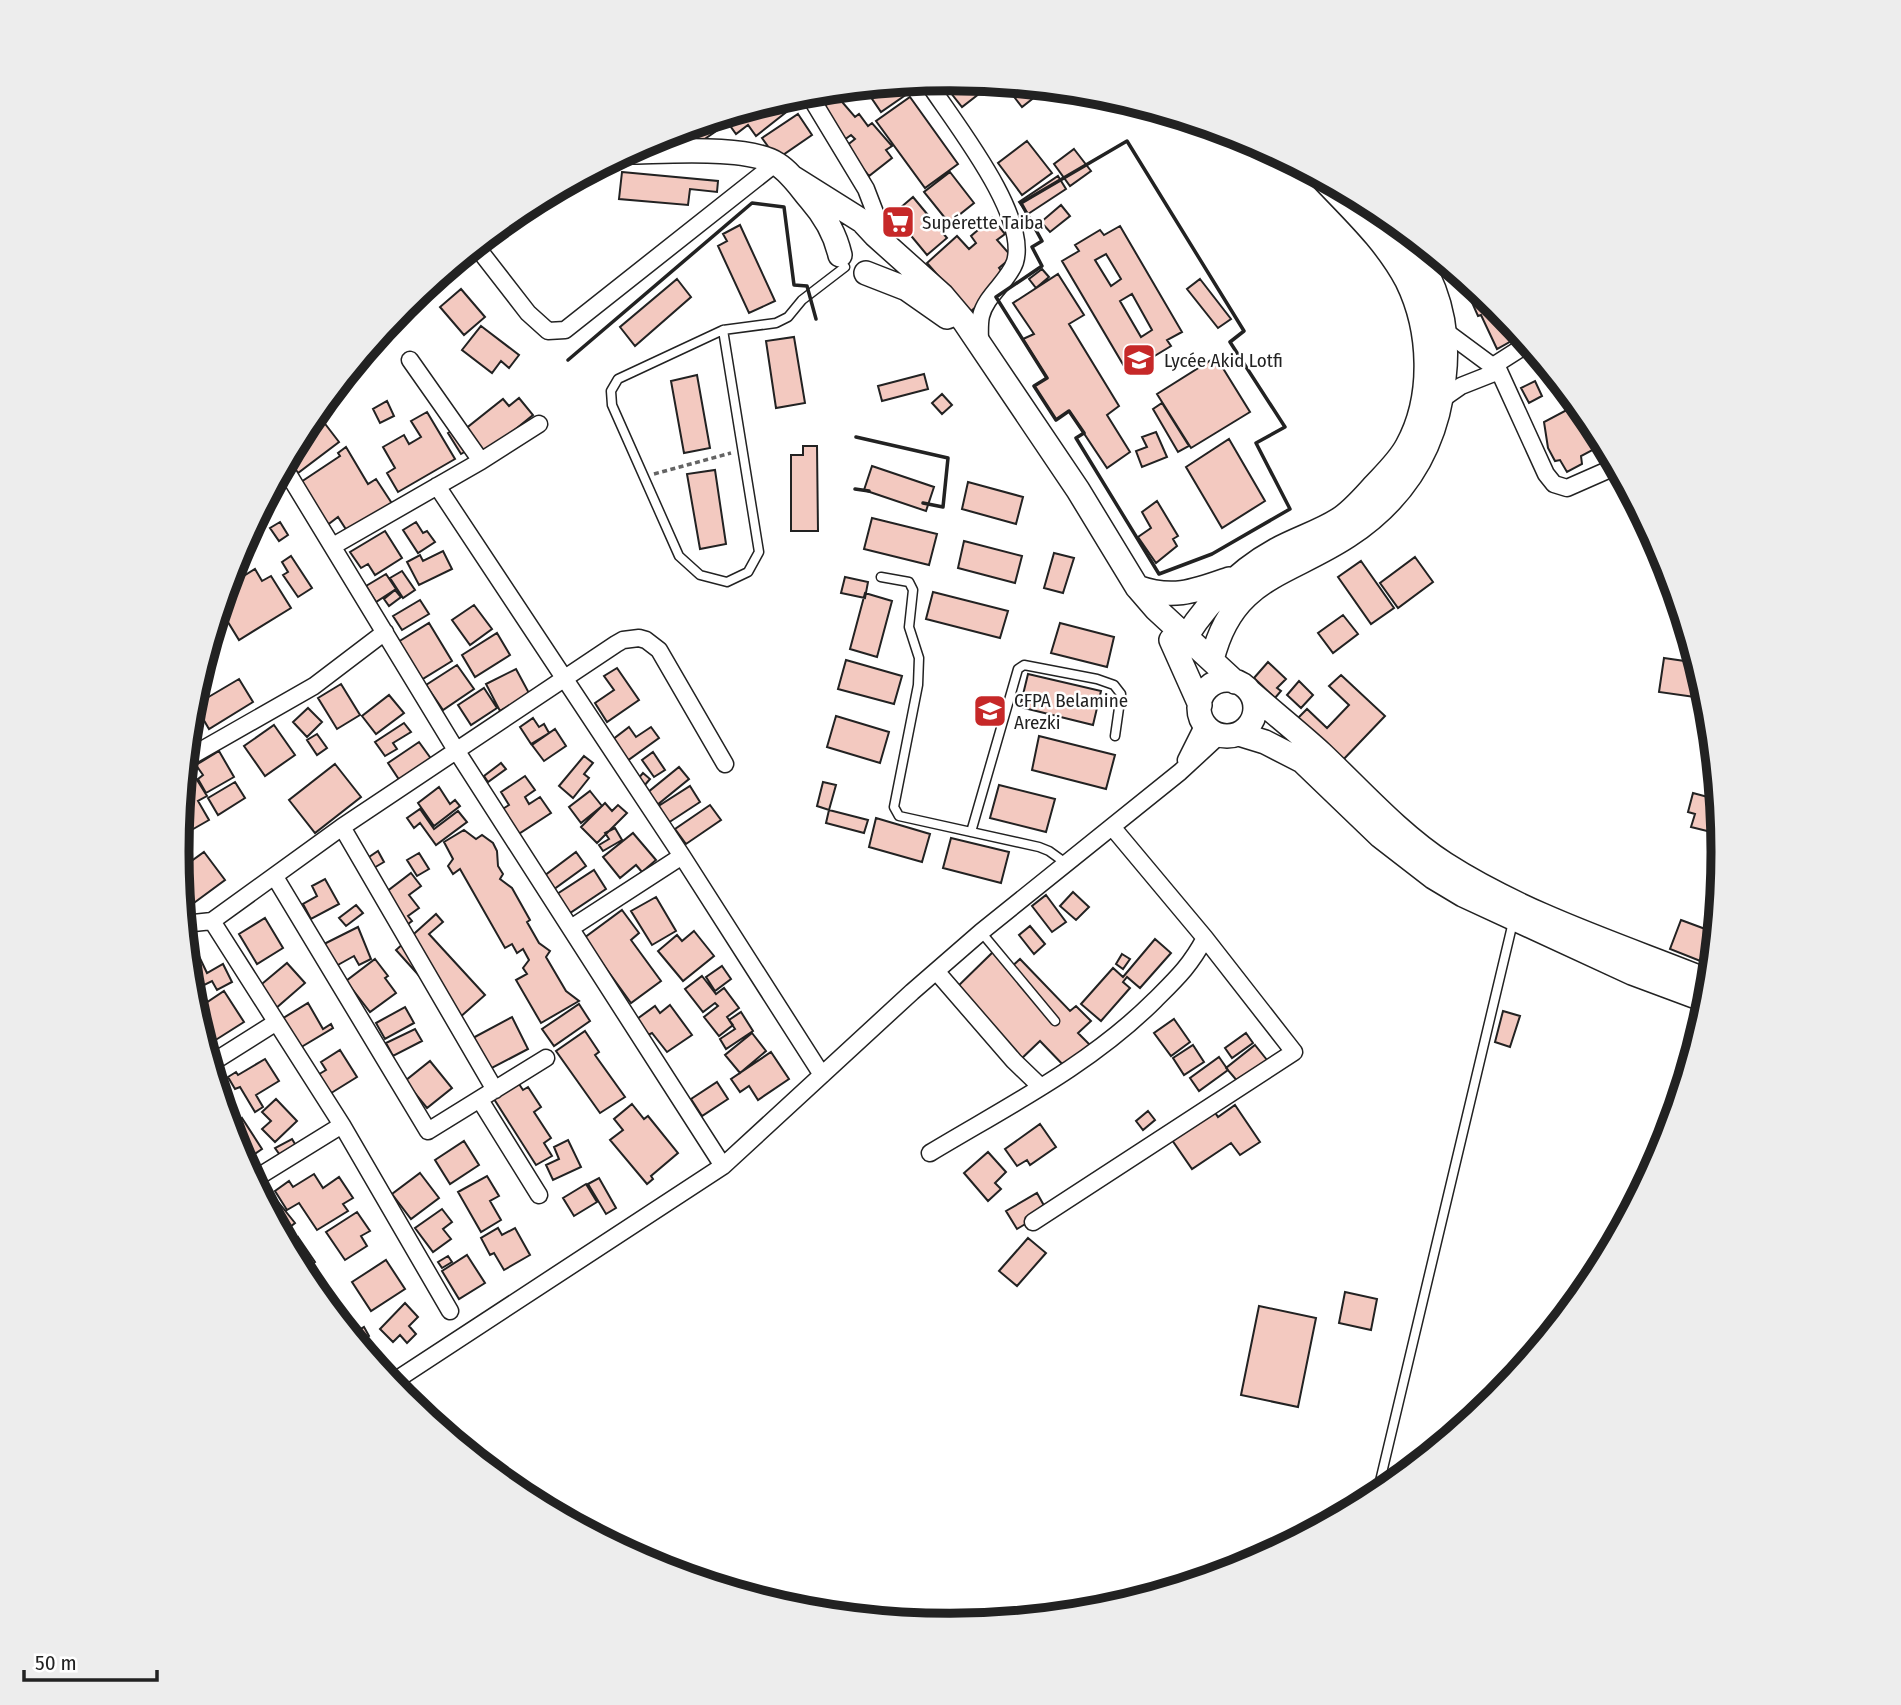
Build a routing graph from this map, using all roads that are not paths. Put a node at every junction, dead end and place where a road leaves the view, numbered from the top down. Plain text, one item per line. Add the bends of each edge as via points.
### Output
1 (934, 92) edge
2 (815, 104) edge
3 (653, 152) edge
4 (784, 170) junction
5 (1342, 200) edge
6 (875, 235) junction
7 (1411, 246) edge
8 (481, 253) edge
9 (850, 265) junction
10 (723, 330) junction
11 (1444, 331) junction
12 (980, 348) junction
13 (1522, 349) edge
14 (411, 360) dead end
15 (1496, 369) junction
16 (1441, 400) junction
17 (539, 424) dead end
18 (481, 461) junction
19 (1609, 470) edge
20 (289, 476) edge
21 (437, 485) junction
22 (332, 546) junction
23 (881, 577) dead end
24 (1236, 577) junction
25 (1137, 587) junction
26 (385, 632) junction
27 (1181, 644) junction
28 (1212, 660) junction
29 (562, 678) junction
30 (1242, 687) junction
31 (1216, 724) junction
32 (1115, 736) dead end
33 (456, 750) junction
34 (196, 754) edge
35 (725, 764) dead end
36 (342, 827) junction
37 (1113, 828) junction
38 (971, 832) junction
39 (682, 856) junction
40 (1067, 864) junction
41 (275, 877) junction
42 (1514, 919) junction
43 (212, 921) junction
44 (193, 923) edge
45 (571, 929) junction
46 (981, 932) junction
47 (1205, 939) junction
48 (936, 971) junction
49 (1701, 978) edge
50 (1698, 997) edge
51 (1055, 1021) dead end
52 (275, 1023) junction
53 (546, 1058) dead end
54 (218, 1059) edge
55 (822, 1075) junction
56 (1041, 1087) junction
57 (495, 1090) junction
58 (480, 1100) junction
59 (342, 1125) junction
60 (930, 1153) dead end
61 (723, 1167) junction
62 (261, 1175) edge
63 (539, 1195) dead end
64 (1033, 1222) dead end
65 (450, 1311) dead end
66 (400, 1378) edge
67 (1380, 1482) edge

1 - 12 street via 1012,217 1018,249 1013,266 980,317
2 - 6 street via 866,189 876,215
3 - 4 main road via 719,151 754,156
4 - 6 main road via 862,220
4 - 8 street via 565,330 548,331 528,313
4 - 9 main road via 819,209
5 - 24 main road via 1386,247 1420,313 1425,385 1418,417 1407,446 1389,470 1339,519 1275,551
6 - 9 main road via 881,242 882,257 873,270
6 - 9 main road via 862,230 848,235 840,247
6 - 12 main road via 942,295
7 - 11 main road via 1437,292
9 - 10 lane via 802,300 788,317 776,323
9 - 12 main road via 929,302
10 - 10 lane via 618,379 611,391 612,405 680,556 700,575 727,582 748,572 759,552
11 - 15 street
11 - 16 main road via 1447,352
12 - 25 main road via 1078,490
13 - 15 street
14 - 18 street
15 - 16 street
15 - 19 street via 1554,484 1567,488
16 - 28 main road via 1428,445 1406,482 1348,536 1248,592 1226,620
17 - 18 street
18 - 21 street
20 - 22 street
21 - 22 street
21 - 29 street
22 - 26 street
23 - 38 lane via 909,582 913,590 909,627 919,658 895,812
24 - 25 main road via 1172,595
24 - 27 main road
25 - 27 main road
26 - 33 street
26 - 34 street via 314,686
27 - 28 main road
27 - 31 main road
28 - 30 main road
29 - 33 street
29 - 35 street via 623,640 646,640 659,650
29 - 39 street
30 - 31 main road via 1255,711 1247,728
30 - 31 main road via 1225,680 1202,696
30 - 49 main road via 1444,863 1540,914
31 - 37 street via 1180,772
31 - 42 main road via 1302,761 1380,836 1433,877
32 - 38 lane via 1121,694 1114,685 1024,665 1018,669
33 - 36 street
33 - 45 street
36 - 41 street
36 - 57 street
37 - 40 street
37 - 47 street
38 - 40 lane via 1039,847
39 - 45 street
39 - 55 street
40 - 46 street
41 - 43 street
41 - 58 street via 428,1131
42 - 50 main road
42 - 67 lane
43 - 44 street
43 - 52 street
45 - 61 street
46 - 48 street
46 - 51 lane
47 - 56 street via 1191,963 1129,1026 1085,1061
47 - 64 street via 1294,1052
48 - 55 street
48 - 56 street
52 - 54 street
52 - 59 street
53 - 57 street
55 - 61 street
56 - 60 street
57 - 58 street
58 - 63 street
59 - 62 street
59 - 65 street
61 - 66 street

